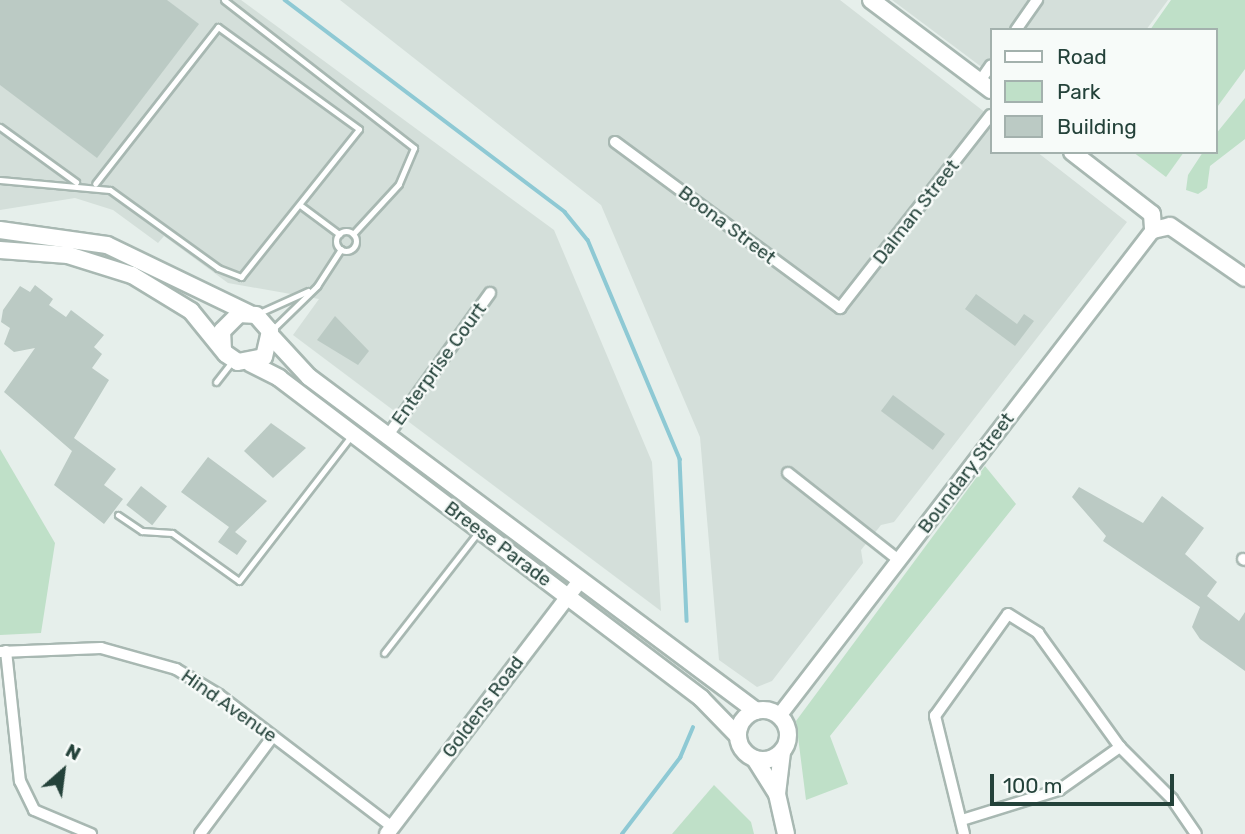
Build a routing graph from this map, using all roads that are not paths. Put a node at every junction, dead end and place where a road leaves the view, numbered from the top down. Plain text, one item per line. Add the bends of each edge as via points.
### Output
1 (224, 0) edge
2 (871, 0) edge
3 (1037, 0) edge
4 (1017, 28) edge
5 (990, 68) edge
6 (985, 86) edge
7 (990, 116) edge
8 (0, 127) edge
9 (615, 142) dead end
10 (1074, 154) edge
11 (0, 180) edge
12 (79, 184) junction
13 (96, 184) junction
14 (300, 205) junction
15 (1152, 222) junction
16 (0, 230) edge
17 (339, 234) junction
18 (353, 234) junction
19 (341, 249) junction
20 (0, 250) edge
21 (1245, 278) edge
22 (317, 286) junction
23 (490, 293) dead end
24 (840, 308) joint
25 (252, 314) junction
26 (271, 334) junction
27 (228, 354) junction
28 (250, 363) junction
29 (216, 382) dead end
30 (353, 433) junction
31 (388, 435) junction
32 (788, 473) dead end
33 (118, 515) dead end
34 (480, 530) junction
35 (900, 561) junction
36 (580, 581) junction
37 (567, 597) junction
38 (3, 652) edge
39 (384, 653) dead end
40 (756, 711) junction
41 (779, 716) junction
42 (273, 736) junction
43 (738, 736) junction
44 (1120, 747) junction
45 (782, 752) junction
46 (755, 759) junction
47 (776, 794) junction
48 (962, 820) junction
49 (389, 830) edge
50 (91, 834) edge
51 (200, 834) edge
52 (786, 834) edge
53 (964, 834) edge
54 (1196, 834) edge

1 - 18 lane via 414,148 398,184
2 - 6 main road
3 - 4 street
5 - 6 street
7 - 24 street, Dalman Street
8 - 12 lane
9 - 24 street, Boona Street
10 - 15 main road
11 - 12 lane
12 - 13 lane
13 - 14 lane via 123,196 233,277 247,275
13 - 14 lane via 218,27 359,129
14 - 17 lane
15 - 21 main road via 1170,226
15 - 35 street, Boundary Street
16 - 25 main road via 107,244
17 - 18 lane
17 - 19 lane
18 - 19 lane via 353,248
19 - 22 lane
20 - 27 main road via 68,255 132,275 191,311
22 - 25 lane
22 - 26 lane
23 - 31 street, Enterprise Court
25 - 26 main road
25 - 27 main road via 226,323
26 - 28 main road via 268,351
26 - 31 main road, Breese Parade via 310,377
27 - 28 main road
27 - 29 lane
28 - 30 main road, Breese Parade
30 - 33 lane via 239,581 172,533 142,531
30 - 34 main road, Breese Parade
31 - 36 main road, Breese Parade
32 - 35 street
34 - 37 main road, Breese Parade
34 - 39 lane
35 - 41 street, Boundary Street
36 - 37 street, Goldens Road
36 - 40 main road, Breese Parade
37 - 43 main road, Breese Parade via 701,698
37 - 49 street, Goldens Road
38 - 42 street, Hind Avenue via 81,646 146,659 200,682
38 - 50 street via 20,781 34,810
40 - 41 main road
40 - 43 main road via 743,720
41 - 45 main road via 788,730
42 - 49 street, Hind Avenue
42 - 51 street
43 - 46 main road
44 - 48 street via 1059,790
44 - 48 street via 1038,633 1008,614 935,716
44 - 54 street
45 - 46 main road
45 - 47 main road
46 - 47 main road
47 - 52 main road
48 - 53 street

